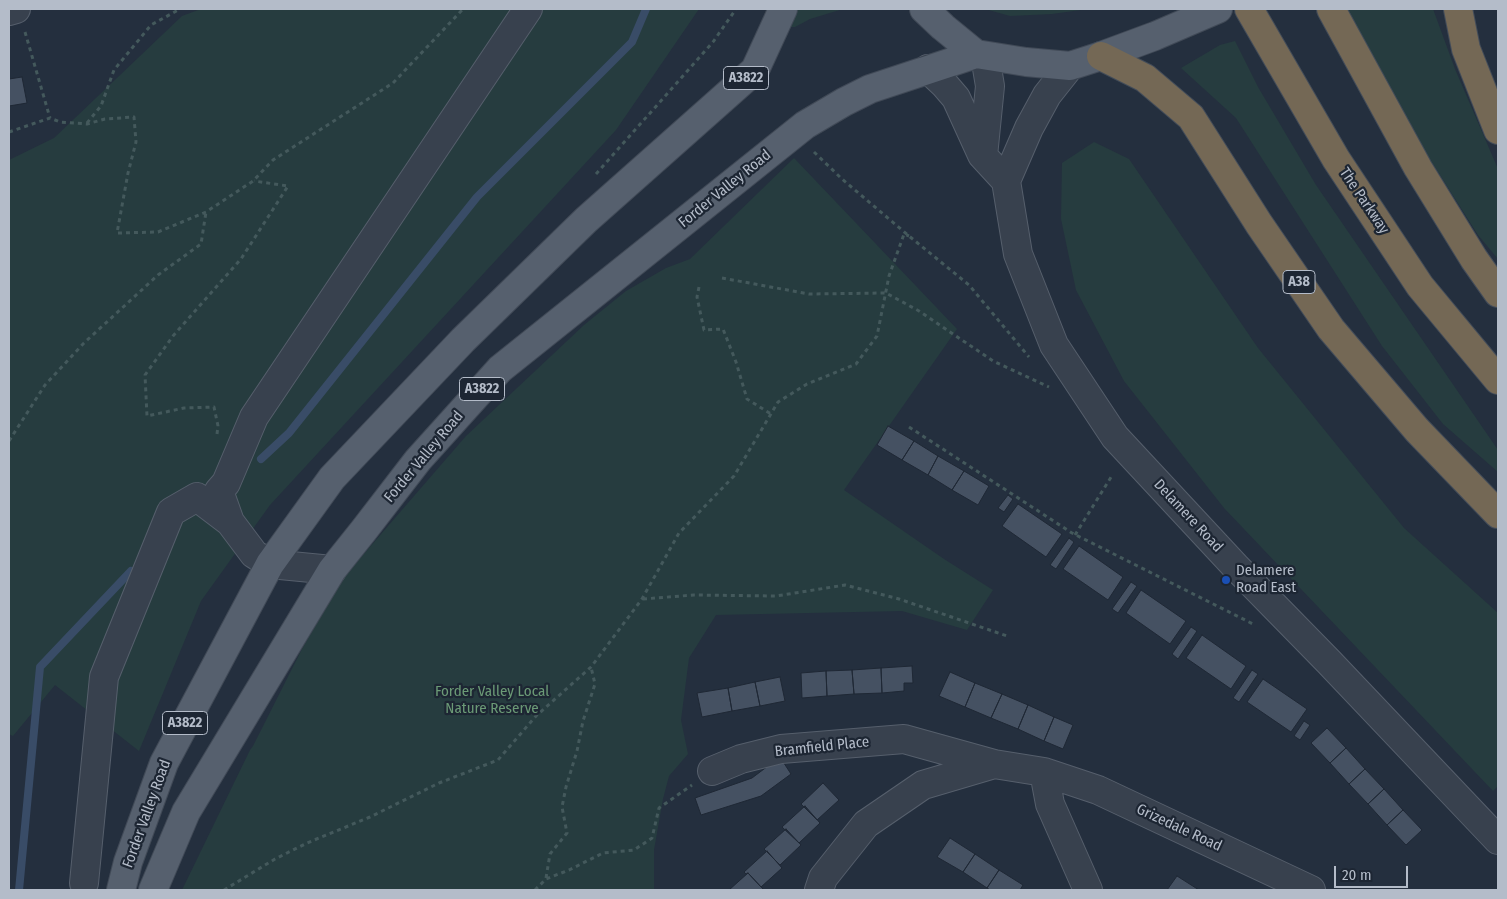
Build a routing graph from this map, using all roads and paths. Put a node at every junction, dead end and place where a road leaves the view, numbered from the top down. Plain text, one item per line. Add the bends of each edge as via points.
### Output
1 (180, 9) edge
2 (463, 9) edge
3 (528, 9) edge
4 (736, 9) edge
5 (783, 9) edge
6 (924, 9) edge
7 (1249, 9) edge
8 (1331, 9) edge
9 (1458, 9) edge
10 (1212, 11) edge
11 (16, 16) edge
12 (981, 55) junction
13 (1101, 56) junction
14 (1070, 66) junction
15 (928, 69) junction
16 (50, 118) junction
17 (87, 124) junction
18 (1498, 130) edge
19 (9, 132) edge
20 (794, 134) junction
21 (983, 156) junction
22 (595, 175) dead end
23 (253, 181) junction
24 (1006, 181) junction
25 (206, 212) junction
26 (909, 236) junction
27 (722, 278) dead end
28 (699, 287) dead end
29 (886, 293) junction
30 (1498, 293) edge
31 (1030, 358) dead end
32 (1498, 380) edge
33 (1056, 390) dead end
34 (771, 414) junction
35 (909, 427) dead end
36 (9, 441) edge
37 (216, 442) dead end
38 (1118, 466) dead end
39 (1498, 514) edge
40 (230, 522) junction
41 (1075, 535) junction
42 (270, 564) junction
43 (332, 570) junction
44 (642, 599) junction
45 (1252, 624) dead end
46 (1007, 636) dead end
47 (591, 667) junction
48 (904, 739) junction
49 (994, 764) junction
50 (712, 771) joint
51 (1044, 772) junction
52 (923, 785) junction
53 (1498, 840) edge
54 (546, 879) junction
55 (84, 883) dead end
56 (121, 890) edge
57 (153, 890) edge
58 (224, 890) edge
59 (535, 890) edge
60 (819, 890) edge
61 (1088, 890) edge
62 (1310, 890) edge

1 - 17 path via 151,25 114,70 101,106
2 - 23 path via 393,83 274,160
3 - 40 street via 254,417 226,483 219,491
4 - 22 path via 713,42
5 - 42 main road, Forder Valley Road / A3822 via 755,70 586,220 463,340 332,478
6 - 12 main road
7 - 32 highway, The Parkway via 1336,159 1420,286
8 - 30 highway via 1418,168
9 - 18 highway via 1466,50
10 - 13 main road
11 - 16 path
12 - 14 main road
12 - 15 main road, Forder Valley Road / A3822
12 - 21 street via 990,86
13 - 14 main road
13 - 39 highway, A38 via 1145,78 1191,117 1331,329 1417,430
14 - 24 street via 1047,95
15 - 20 main road, Forder Valley Road / A3822 via 870,89
15 - 21 street via 956,98
16 - 17 path
16 - 19 path
17 - 25 path via 134,116 136,142 117,233 158,232
20 - 26 path
20 - 43 main road, Forder Valley Road / A3822 via 500,369 418,460
21 - 24 street
23 - 25 path
23 - 37 path via 288,186 241,259 173,336 145,376 147,416 184,408 214,407 218,426
24 - 53 street, Delamere Road via 1018,254 1054,345 1115,437
25 - 36 path via 201,244 158,275 84,343 45,385
26 - 29 path via 904,234
26 - 31 path via 968,285
27 - 29 path via 809,294
28 - 34 path via 697,297 704,330 723,329 747,399
29 - 33 path via 993,361
29 - 34 path via 877,336 856,364 807,384 778,402
34 - 44 path via 734,476 679,533
35 - 41 path
38 - 41 path
40 - 42 street via 254,554
40 - 55 street via 197,498 171,512 104,677
41 - 45 path
42 - 43 street
42 - 56 main road, Forder Valley Road / A3822 via 164,763
43 - 57 main road, Forder Valley Road / A3822 via 186,812
44 - 46 path via 694,595 776,596 845,585 899,599
44 - 47 path
47 - 54 path via 594,684 562,807 567,833 550,854
47 - 58 path via 536,716 498,760 307,843
48 - 49 street, Bramfield Place
48 - 50 street, Bramfield Place via 781,749 741,759
48 - 52 street via 923,757 927,770
49 - 51 street, Grizedale Road
49 - 52 street
50 - 54 path via 660,808 652,838 634,850 603,853
51 - 61 street via 1050,804
51 - 62 street, Grizedale Road via 1098,790
52 - 60 street via 866,824 823,878
54 - 59 path

